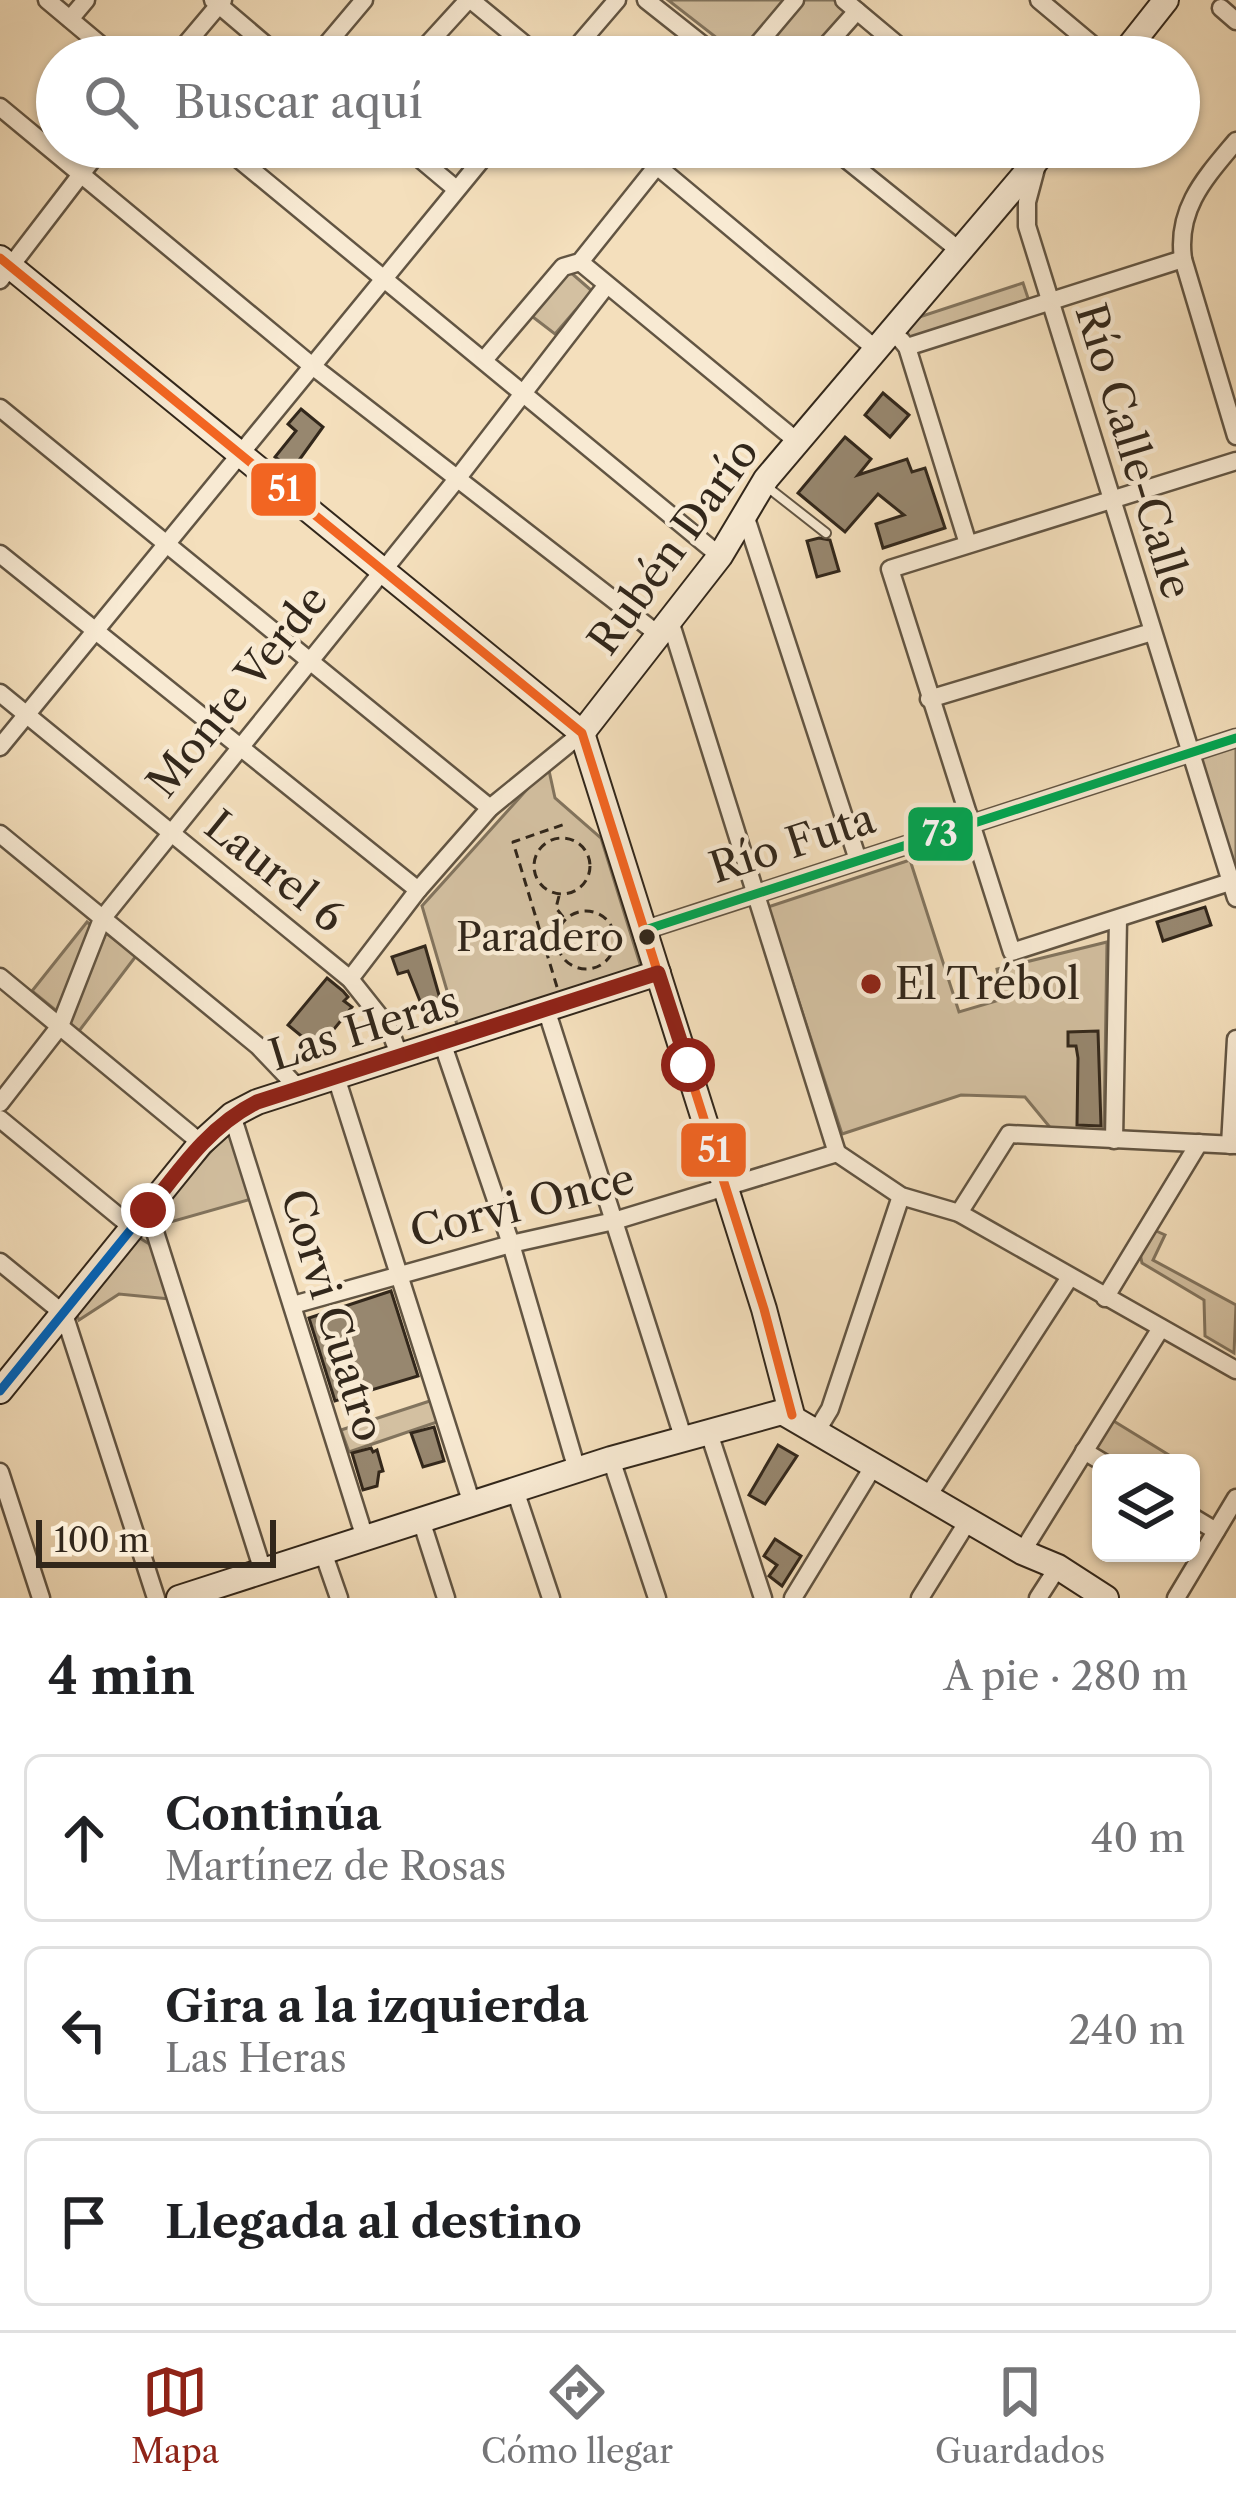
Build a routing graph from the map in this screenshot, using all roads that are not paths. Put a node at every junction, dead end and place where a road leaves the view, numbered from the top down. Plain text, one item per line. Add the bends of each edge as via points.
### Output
1 (47, 0) edge
2 (86, 0) edge
3 (364, 0) edge
4 (469, 0) edge
5 (616, 0) edge
6 (646, 0) edge
7 (795, 0) edge
8 (1039, 0) edge
9 (1166, 0) edge
10 (218, 2) edge
11 (851, 5) edge
12 (1221, 8) dead end
13 (70, 19) junction
14 (1236, 21) edge
15 (90, 36) edge
16 (191, 36) edge
17 (256, 36) edge
18 (334, 36) edge
19 (436, 36) edge
20 (514, 36) edge
21 (586, 36) edge
22 (691, 36) edge
23 (764, 36) edge
24 (830, 36) edge
25 (887, 36) edge
26 (1082, 36) edge
27 (1138, 36) edge
28 (0, 107) edge
29 (36, 137) edge
30 (1236, 141) edge
31 (73, 168) edge
32 (85, 168) edge
33 (254, 168) edge
34 (431, 168) edge
35 (474, 168) edge
36 (654, 168) edge
37 (659, 168) edge
38 (857, 168) edge
39 (1024, 168) edge
40 (1033, 168) edge
41 (80, 174) junction
42 (456, 189) junction
43 (960, 250) junction
44 (1183, 259) junction
45 (580, 262) junction
46 (4, 268) edge
47 (382, 276) junction
48 (606, 286) junction
49 (1049, 300) junction
50 (892, 342) junction
51 (484, 359) junction
52 (311, 364) junction
53 (525, 393) junction
54 (1232, 407) edge
55 (0, 408) edge
56 (1236, 436) edge
57 (798, 442) junction
58 (240, 454) junction
59 (1236, 461) edge
60 (457, 479) junction
61 (763, 483) junction
62 (1111, 500) junction
63 (744, 511) junction
64 (826, 533) dead end
65 (166, 543) junction
66 (968, 544) junction
67 (0, 554) edge
68 (720, 556) junction
69 (382, 569) junction
70 (664, 628) junction
71 (95, 631) junction
72 (1152, 632) junction
73 (306, 661) junction
74 (0, 693) edge
75 (929, 699) junction
76 (26, 714) junction
77 (582, 733) junction
78 (1236, 739) edge
79 (0, 747) edge
80 (237, 747) junction
81 (1189, 754) junction
82 (490, 808) junction
83 (969, 823) junction
84 (171, 832) junction
85 (0, 834) edge
86 (858, 860) junction
87 (418, 890) junction
88 (1233, 890) edge
89 (754, 892) junction
90 (102, 919) junction
91 (1118, 919) junction
92 (633, 928) junction
93 (658, 973) junction
94 (0, 977) edge
95 (350, 979) junction
96 (552, 1000) junction
97 (60, 1026) junction
98 (1236, 1039) edge
99 (442, 1045) junction
100 (400, 1057) junction
101 (336, 1077) junction
102 (299, 1089) junction
103 (0, 1103) edge
104 (232, 1114) junction
105 (0, 1119) edge
106 (1114, 1140) junction
107 (202, 1143) junction
108 (1199, 1143) junction
109 (1233, 1145) edge
110 (837, 1153) junction
111 (726, 1187) junction
112 (901, 1196) junction
113 (959, 1213) junction
114 (141, 1219) junction
115 (614, 1221) junction
116 (511, 1244) junction
117 (0, 1262) edge
118 (398, 1274) junction
119 (1070, 1277) junction
120 (1106, 1298) junction
121 (293, 1305) junction
122 (64, 1314) junction
123 (1162, 1328) junction
124 (1236, 1370) edge
125 (0, 1391) edge
126 (792, 1415) junction
127 (816, 1432) junction
128 (697, 1437) junction
129 (1084, 1450) junction
130 (1092, 1455) edge
131 (611, 1459) junction
132 (873, 1467) junction
133 (577, 1470) junction
134 (0, 1472) edge
135 (515, 1490) junction
136 (928, 1496) junction
137 (1236, 1498) edge
138 (472, 1504) junction
139 (422, 1520) junction
140 (968, 1522) junction
141 (1200, 1522) edge
142 (1216, 1532) junction
143 (365, 1538) junction
144 (323, 1552) junction
145 (1022, 1552) junction
146 (1058, 1567) junction
147 (263, 1571) junction
148 (232, 1590) edge
149 (41, 1598) edge
150 (156, 1598) edge
151 (179, 1598) edge
152 (339, 1598) edge
153 (446, 1598) edge
154 (551, 1598) edge
155 (657, 1598) edge
156 (763, 1598) edge
157 (793, 1598) edge
158 (920, 1598) edge
159 (1038, 1598) edge
160 (1106, 1598) edge
161 (1176, 1598) edge

1 - 13 street
2 - 13 street
3 - 18 street
4 - 19 street
4 - 20 street
5 - 21 street
6 - 22 street
7 - 23 street
8 - 26 street
9 - 27 street
10 - 16 street
10 - 17 street
11 - 24 street
11 - 25 street
12 - 14 street
13 - 15 street
28 - 29 street
30 - 44 street via 1189,204
31 - 41 street
32 - 41 street
33 - 47 street
34 - 42 street
35 - 42 street
36 - 45 street
37 - 50 street
38 - 43 street
39 - 43 street, Rubén Darío
40 - 49 street, Río Calle-Calle via 1027,226
41 - 46 street
41 - 52 street
42 - 47 street
43 - 50 street, Rubén Darío
44 - 49 street
44 - 54 street
45 - 48 street
45 - 51 street via 563,267
46 - 58 street
47 - 51 street
47 - 52 street
48 - 53 street, Monte Verde
48 - 57 street
49 - 50 street
49 - 62 street, Río Calle-Calle
50 - 57 street, Rubén Darío
50 - 66 street
51 - 53 street
52 - 58 street
52 - 60 street
53 - 60 street, Monte Verde
53 - 68 street
54 - 56 street
55 - 65 street
57 - 61 street, Rubén Darío
58 - 65 street
58 - 69 street
59 - 62 street
60 - 69 street, Monte Verde
60 - 70 street
61 - 63 street, Rubén Darío
61 - 64 lane
62 - 66 street
62 - 72 street, Río Calle-Calle
63 - 68 street, Rubén Darío
63 - 86 street
65 - 71 street
65 - 73 street
66 - 75 street via 890,569
67 - 71 street
68 - 70 street, Rubén Darío
69 - 73 street, Monte Verde
69 - 77 street
70 - 77 street, Rubén Darío
70 - 89 street
71 - 76 street
71 - 80 street
72 - 75 street
72 - 81 street, Río Calle-Calle
73 - 80 street, Monte Verde
73 - 82 street
74 - 76 street, Laurel 6
75 - 83 street
76 - 79 street
76 - 84 street, Laurel 6
77 - 82 street, Rubén Darío
77 - 92 street
78 - 81 street, Río Futa
80 - 84 street, Monte Verde
80 - 87 street
81 - 83 street, Río Futa
81 - 88 street, Río Calle-Calle
82 - 87 street, Rubén Darío
83 - 86 street, Río Futa
83 - 91 street via 1012,952
84 - 90 street, Monte Verde
84 - 95 street, Laurel 6
85 - 90 street
86 - 89 street, Río Futa
87 - 95 street, Rubén Darío
88 - 91 street
89 - 92 street, Río Futa
89 - 110 street
90 - 97 street, Monte Verde
90 - 102 street
91 - 106 street
92 - 93 street
93 - 96 street, Las Heras
93 - 111 street
94 - 97 street
95 - 100 street, Laurel 6 via 389,1028
96 - 99 street, Las Heras
96 - 115 street
97 - 103 street, Monte Verde
97 - 107 street
98 - 109 street
99 - 100 street, Las Heras
99 - 116 street
100 - 101 street, Las Heras
101 - 102 street, Las Heras
101 - 118 street
102 - 104 street, Las Heras
104 - 107 street, Las Heras
104 - 121 street, Corvi Cuatro
105 - 114 street
106 - 108 street
106 - 113 street via 1009,1134
107 - 114 street, Las Heras
108 - 109 street
108 - 120 street
110 - 111 street, Corvi Once
110 - 112 street
111 - 115 street, Corvi Once
111 - 126 street
112 - 113 street
112 - 127 street
113 - 119 street
114 - 122 street, Las Heras
114 - 147 street
115 - 116 street, Corvi Once
115 - 128 street
116 - 118 street, Corvi Once
116 - 133 street
117 - 122 street
118 - 121 street, Corvi Once
118 - 138 street
119 - 120 street
119 - 136 street
120 - 123 street
121 - 143 street, Corvi Cuatro
122 - 125 street, Las Heras
122 - 150 street
123 - 124 street
123 - 129 street
126 - 127 street
126 - 128 street
127 - 132 street
128 - 131 street
128 - 156 street
129 - 130 street
129 - 145 street
131 - 133 street
131 - 155 street
132 - 136 street
132 - 157 street
133 - 135 street
134 - 149 street
135 - 138 street
135 - 154 street
136 - 140 street
137 - 142 street
138 - 139 street
139 - 143 street
139 - 153 street
140 - 145 street
140 - 158 street
141 - 142 street
142 - 161 street
143 - 144 street
144 - 147 street
144 - 152 street
145 - 146 street
146 - 159 street
146 - 160 street
147 - 148 street
148 - 151 street

